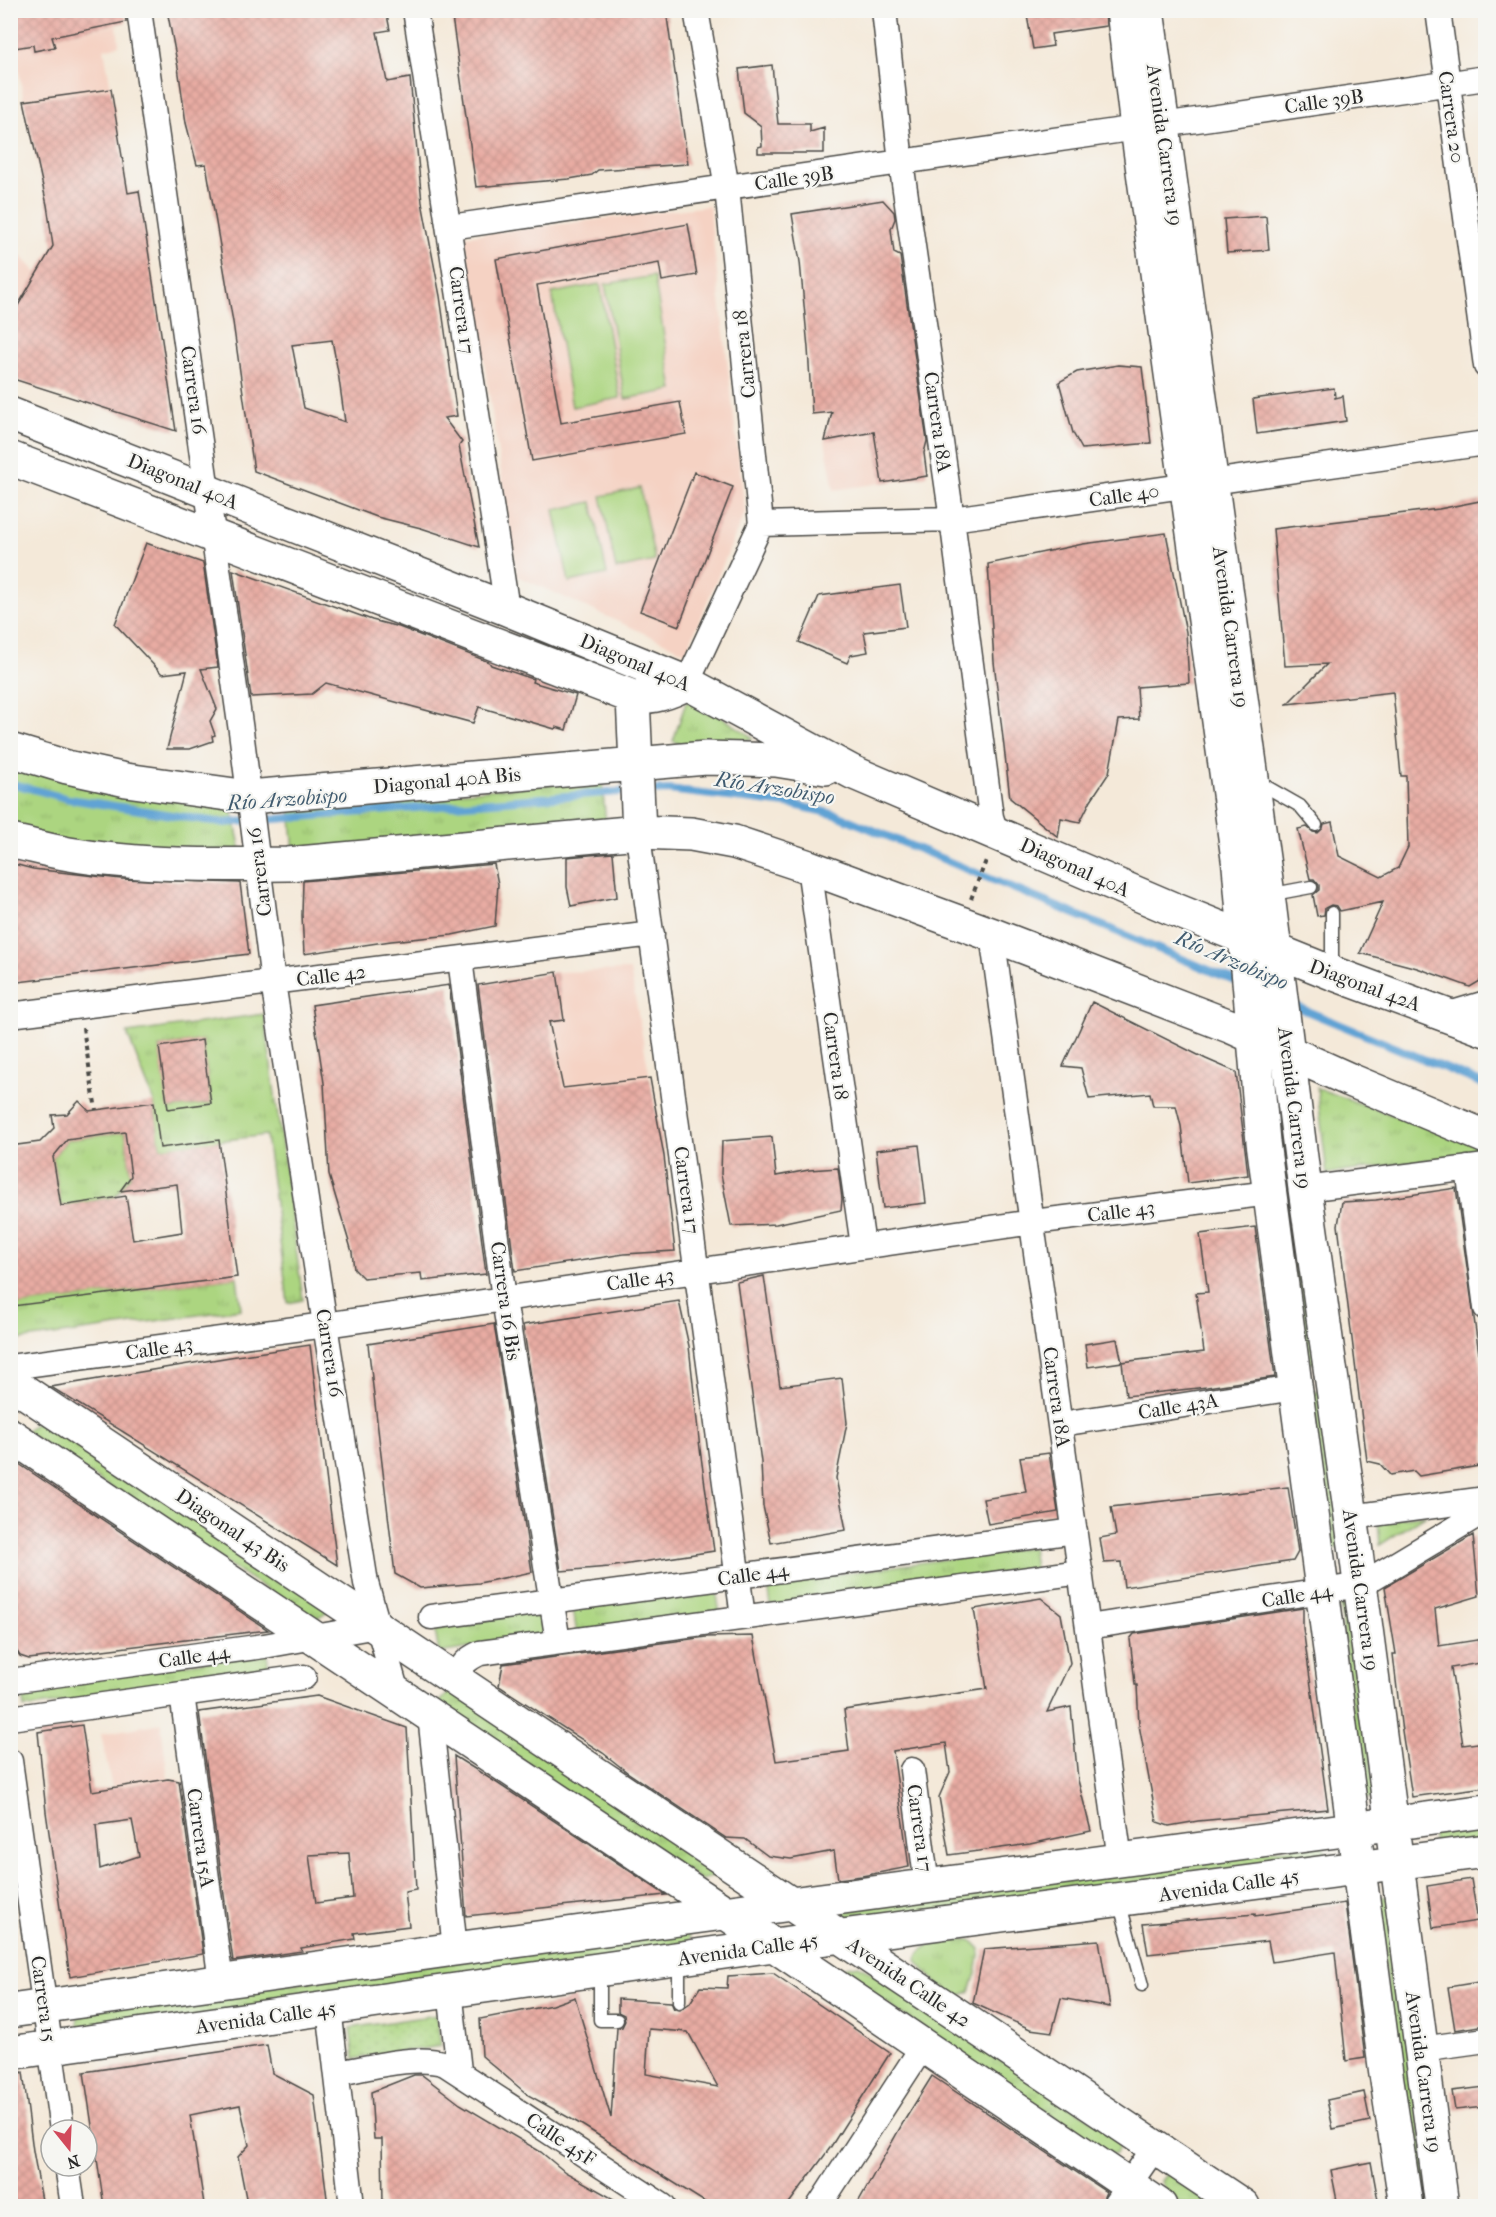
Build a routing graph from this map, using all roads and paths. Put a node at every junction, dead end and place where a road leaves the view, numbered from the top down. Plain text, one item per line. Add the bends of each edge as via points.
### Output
1 (139, 10) edge
2 (415, 10) edge
3 (696, 10) edge
4 (884, 10) edge
5 (1123, 10) edge
6 (1147, 10) edge
7 (1438, 10) edge
8 (1485, 78) edge
9 (1447, 84) junction
10 (1149, 127) junction
11 (901, 162) junction
12 (727, 188) junction
13 (450, 227) junction
14 (1485, 366) edge
15 (10, 414) edge
16 (1485, 443) edge
17 (10, 458) edge
18 (1199, 484) junction
19 (207, 490) junction
20 (952, 519) junction
21 (762, 524) junction
22 (214, 538) junction
23 (507, 609) junction
24 (687, 683) junction
25 (633, 697) junction
26 (10, 750) edge
27 (635, 767) junction
28 (852, 772) junction
29 (1252, 779) junction
30 (250, 801) junction
31 (639, 825) junction
32 (1316, 825) dead end
33 (10, 841) edge
34 (993, 841) junction
35 (258, 861) junction
36 (809, 867) junction
37 (1311, 887) dead end
38 (1268, 895) junction
39 (969, 904) dead end
40 (1332, 913) dead end
41 (652, 934) junction
42 (993, 935) junction
43 (1262, 952) junction
44 (460, 959) junction
45 (1332, 973) junction
46 (273, 982) junction
47 (1485, 1003) edge
48 (10, 1015) edge
49 (1446, 1015) junction
50 (83, 1027) dead end
51 (1253, 1029) junction
52 (1485, 1030) edge
53 (1287, 1044) junction
54 (96, 1110) dead end
55 (1485, 1137) edge
56 (1477, 1167) edge
57 (1305, 1189) junction
58 (1270, 1193) junction
59 (1033, 1222) junction
60 (863, 1246) junction
61 (698, 1270) junction
62 (504, 1299) junction
63 (1485, 1308) edge
64 (325, 1325) junction
65 (10, 1367) edge
66 (10, 1382) edge
67 (1295, 1388) junction
68 (1060, 1424) junction
69 (10, 1435) edge
70 (1485, 1499) edge
71 (1485, 1510) edge
72 (1351, 1517) junction
73 (1075, 1531) junction
74 (1081, 1572) junction
75 (739, 1576) junction
76 (1361, 1585) junction
77 (1323, 1591) junction
78 (552, 1600) junction
79 (431, 1617) dead end
80 (743, 1617) junction
81 (377, 1626) junction
82 (1088, 1627) junction
83 (312, 1638) junction
84 (558, 1642) junction
85 (304, 1677) dead end
86 (456, 1680) junction
87 (10, 1681) edge
88 (397, 1693) junction
89 (182, 1694) junction
90 (430, 1715) junction
91 (10, 1718) edge
92 (10, 1761) edge
93 (912, 1770) dead end
94 (1485, 1811) edge
95 (1391, 1824) junction
96 (1354, 1829) junction
97 (1485, 1851) edge
98 (1120, 1860) junction
99 (1396, 1863) junction
100 (1359, 1868) junction
101 (927, 1886) junction
102 (1119, 1900) junction
103 (789, 1904) junction
104 (724, 1913) junction
105 (841, 1936) junction
106 (774, 1945) junction
107 (454, 1949) junction
108 (679, 1958) junction
109 (600, 1969) junction
110 (221, 1982) junction
111 (1142, 1985) dead end
112 (450, 1990) junction
113 (679, 2002) dead end
114 (45, 2006) junction
115 (329, 2008) junction
116 (10, 2011) edge
117 (617, 2020) dead end
118 (1485, 2040) edge
119 (923, 2046) junction
120 (51, 2048) junction
121 (1421, 2049) junction
122 (10, 2053) edge
123 (459, 2071) junction
124 (338, 2073) junction
125 (60, 2118) edge
126 (1155, 2147) junction
127 (69, 2178) edge
128 (1121, 2196) edge
129 (73, 2206) edge
130 (352, 2206) edge
131 (663, 2206) edge
132 (819, 2206) edge
133 (1160, 2206) edge
134 (1243, 2206) edge
135 (1406, 2206) edge
136 (1442, 2206) edge

1 - 19 street, Carrera 16
2 - 13 street, Carrera 17
3 - 12 street, Carrera 18
4 - 11 street, Carrera 18A
5 - 10 street, Avenida Carrera 19
6 - 10 street, Avenida Carrera 19
7 - 9 street, Carrera 20
8 - 9 street, Calle 39B
9 - 10 street, Calle 39B
9 - 14 street, Carrera 20
10 - 11 street, Calle 39B
10 - 18 street, Avenida Carrera 19
11 - 12 street, Calle 39B
11 - 20 street, Carrera 18A
12 - 13 street, Calle 39B
12 - 21 street, Carrera 18
13 - 23 street, Carrera 17
15 - 19 street, Diagonal 40A
16 - 18 street, Calle 40
17 - 22 street, Diagonal 40A
18 - 20 street, Calle 40
18 - 29 street, Avenida Carrera 19
18 - 43 street, Avenida Carrera 19 via 1239,866
19 - 22 street, Carrera 16
19 - 23 street, Diagonal 40A
20 - 21 street, Calle 40
20 - 34 street, Carrera 18A
21 - 24 street
22 - 25 street, Diagonal 40A
22 - 30 street, Carrera 16
23 - 24 street, Diagonal 40A
24 - 25 street via 671,692
24 - 28 street, Diagonal 40A
25 - 27 street, Carrera 17
26 - 30 street, Diagonal 40A Bis via 126,780
27 - 28 street, Diagonal 40A Bis via 706,758 745,758
27 - 30 street, Diagonal 40A Bis
27 - 31 street, Carrera 17
28 - 34 street, Diagonal 40A
29 - 32 lane via 1300,806
29 - 38 street, Avenida Carrera 19
30 - 35 street, Carrera 16
31 - 35 street via 288,864
31 - 36 street via 734,842
31 - 41 street, Carrera 17
33 - 35 street via 69,854 142,861
34 - 39 path
34 - 43 street, Diagonal 40A via 1173,909
35 - 46 street, Carrera 16
36 - 42 street
36 - 60 street, Carrera 18
37 - 38 lane
38 - 43 street, Avenida Carrera 19
40 - 45 lane
41 - 44 street, Calle 42
41 - 61 street, Carrera 17
42 - 51 street
42 - 59 street, Carrera 18A
43 - 45 street, Diagonal 42A
43 - 51 street, Avenida Carrera 19
43 - 53 street, Avenida Carrera 19
44 - 46 street, Calle 42
44 - 62 street, Carrera 16 Bis
45 - 49 street, Diagonal 42A
46 - 48 street, Calle 42
46 - 64 street, Carrera 16
47 - 49 street
49 - 52 street, Diagonal 42A
50 - 54 path
51 - 53 street
51 - 58 street, Avenida Carrera 19
53 - 55 street
53 - 57 street, Avenida Carrera 19
56 - 57 street
56 - 63 street
57 - 72 street, Avenida Carrera 19
58 - 59 street, Calle 43
58 - 67 street, Avenida Carrera 19
59 - 60 street, Calle 43
59 - 68 street, Carrera 18A
60 - 61 street, Calle 43
61 - 62 street, Calle 43
61 - 75 street, Carrera 17
62 - 64 street, Calle 43
62 - 78 street, Carrera 16 Bis
64 - 65 street, Calle 43
64 - 81 street, Carrera 16 via 364,1572
66 - 81 street, Diagonal 43 Bis
67 - 68 street, Calle 43A
67 - 77 street, Avenida Carrera 19
68 - 73 street, Carrera 18A
69 - 83 street
70 - 72 street
71 - 76 street, Calle 44
72 - 76 street, Avenida Carrera 19
73 - 74 street, Carrera 18A
73 - 75 street, Calle 44
74 - 80 street, Calle 44
74 - 82 street, Carrera 18A
75 - 78 street, Calle 44
75 - 80 street, Carrera 17
76 - 77 street, Calle 44
76 - 95 street, Avenida Carrera 19
77 - 82 street, Calle 44
77 - 96 street, Avenida Carrera 19
78 - 79 street, Calle 44
78 - 84 street, Carrera 16 Bis
80 - 84 street, Calle 44
81 - 83 street, Calle 44
81 - 86 street, Diagonal 43 Bis
81 - 88 street, Carrera 16
82 - 98 street, Carrera 18A
83 - 87 street, Calle 44
83 - 88 street
84 - 86 street, Calle 44 via 480,1653 466,1660
85 - 89 street, Calle 44
86 - 103 street, Avenida Calle 42
88 - 90 street
89 - 91 street, Calle 44
89 - 110 street, Carrera 15A
90 - 104 street
90 - 107 street
92 - 114 street, Carrera 15
93 - 101 street, Carrera 17
94 - 95 street, Avenida Calle 45
95 - 96 street, Avenida Calle 45
95 - 99 street, Avenida Carrera 19
96 - 98 street, Avenida Calle 45
96 - 100 street, Avenida Carrera 19
97 - 99 street, Avenida Calle 45
98 - 101 street, Avenida Calle 45
99 - 100 street, Avenida Calle 45
99 - 121 street, Avenida Carrera 19
100 - 102 street, Avenida Calle 45
100 - 135 street, Avenida Carrera 19
101 - 103 street, Avenida Calle 45
102 - 105 street, Avenida Calle 45
102 - 111 lane
103 - 104 street, Avenida Calle 45
103 - 105 street, Avenida Calle 42
104 - 106 street
104 - 107 street, Avenida Calle 45
105 - 106 street, Avenida Calle 45
105 - 126 street, Avenida Calle 42
106 - 108 street, Avenida Calle 45
106 - 119 street
107 - 110 street, Avenida Calle 45
108 - 109 street, Avenida Calle 45
108 - 113 lane
109 - 112 street, Avenida Calle 45
109 - 117 lane via 600,2020
110 - 114 street, Avenida Calle 45
112 - 115 street, Avenida Calle 45
112 - 123 street
114 - 116 street, Avenida Calle 45
114 - 120 street, Carrera 15
115 - 120 street, Avenida Calle 45
115 - 124 street
118 - 121 street
119 - 128 street
119 - 132 street
120 - 122 street, Avenida Calle 45
120 - 125 street, Carrera 15
121 - 136 street, Avenida Carrera 19
123 - 124 street, Calle 45F via 428,2060
123 - 131 street, Calle 45F
124 - 130 street
126 - 128 street
126 - 134 street, Avenida Calle 42
127 - 129 street
128 - 133 street

